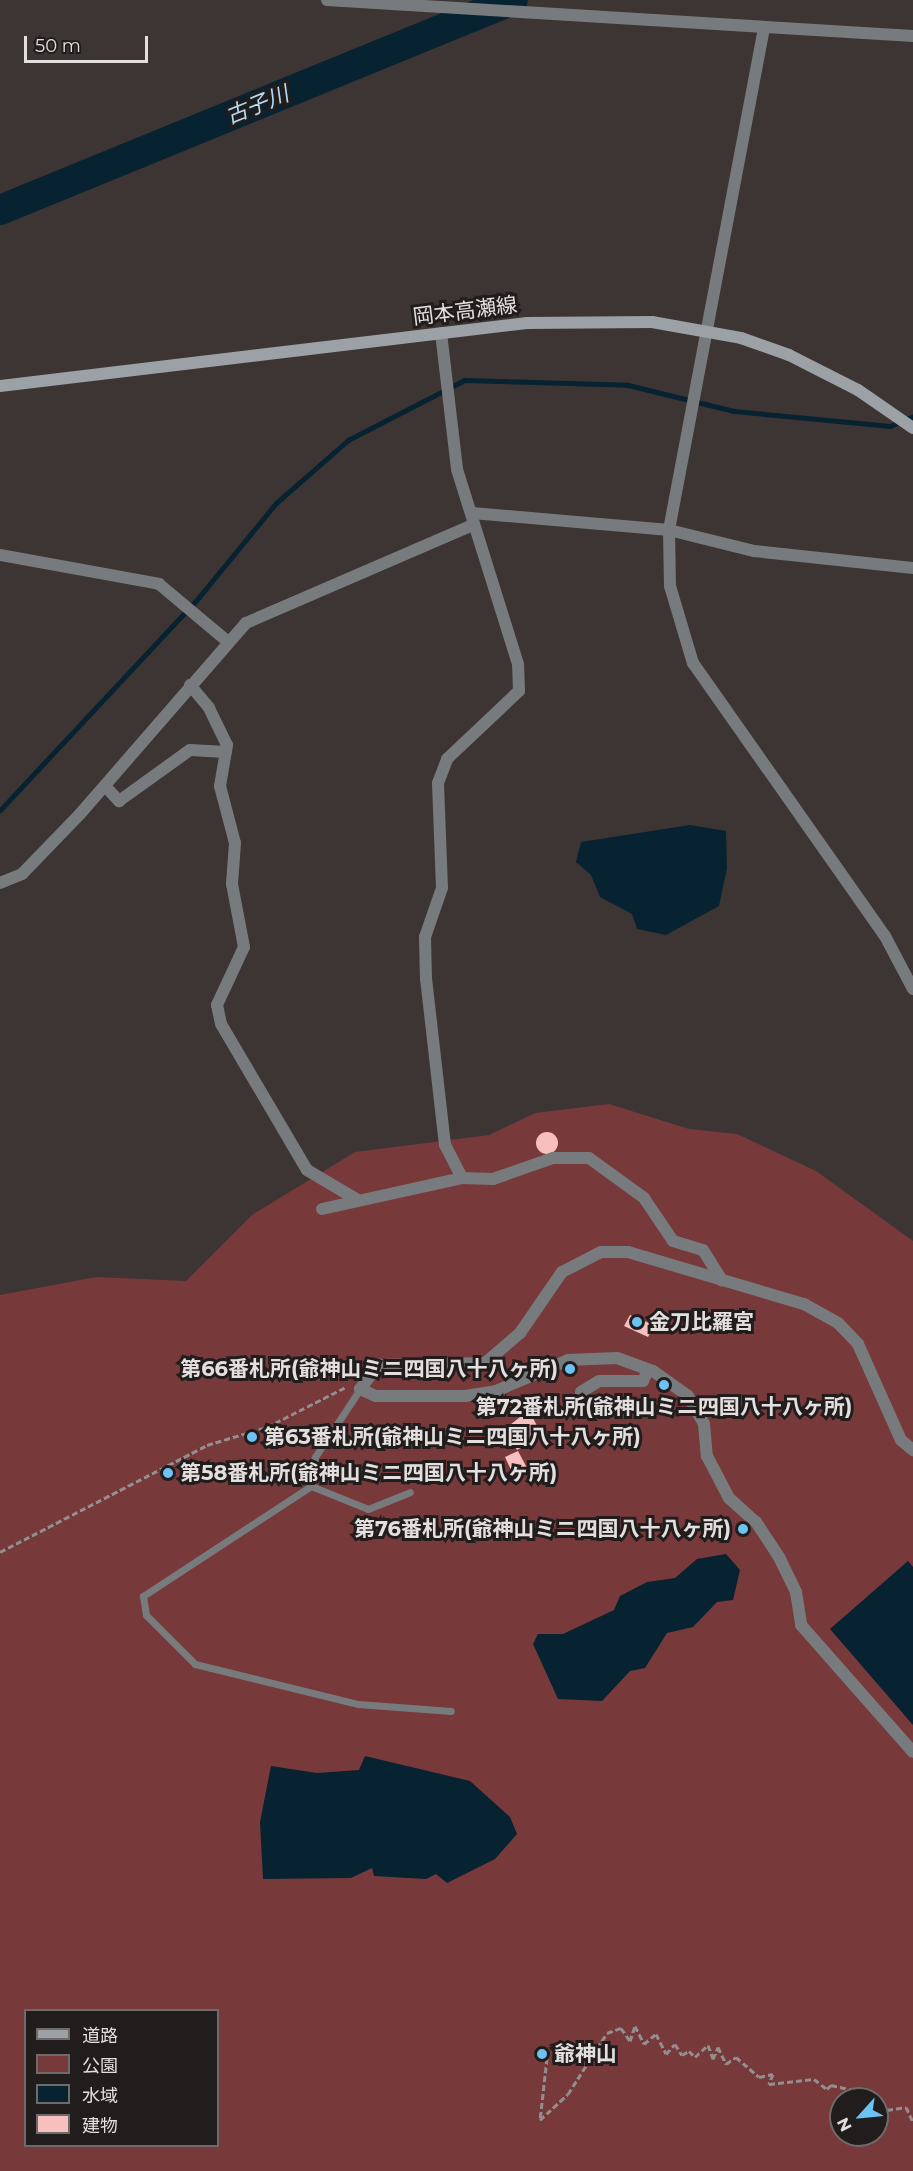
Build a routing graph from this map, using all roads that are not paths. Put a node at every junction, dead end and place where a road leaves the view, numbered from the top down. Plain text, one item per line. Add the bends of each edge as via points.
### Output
1 (327, 0) edge
2 (764, 28) junction
3 (913, 36) edge
4 (441, 333) junction
5 (709, 333) junction
6 (0, 386) edge
7 (913, 428) edge
8 (473, 519) junction
9 (669, 530) junction
10 (0, 555) edge
11 (913, 568) edge
12 (227, 641) junction
13 (190, 685) junction
14 (226, 752) junction
15 (105, 786) junction
16 (0, 883) edge
17 (913, 989) edge
18 (462, 1178) junction
19 (356, 1199) junction
20 (322, 1209) dead end
21 (722, 1280) junction
22 (648, 1370) junction
23 (360, 1389) junction
24 (580, 1392) dead end
25 (913, 1450) edge
26 (311, 1486) junction
27 (410, 1492) dead end
28 (451, 1711) dead end
29 (913, 1752) edge

1 - 2 street
2 - 3 street
2 - 5 street
4 - 5 main road, 岡本高瀬線 via 597,319
4 - 6 main road, 岡本高瀬線
4 - 8 street via 457,469
5 - 7 main road, 岡本高瀬線 via 789,355 858,390
5 - 9 street
8 - 9 street
8 - 12 street via 288,601 246,623
8 - 18 street via 518,664 519,691 461,743 447,759 438,783 442,888 425,937 426,979 445,1145
9 - 11 street via 754,551
9 - 17 street via 670,585 693,663 885,936
10 - 12 street via 159,584
12 - 13 street
13 - 14 street via 209,708
13 - 15 street
14 - 15 street via 190,750 119,801
14 - 19 street via 220,786 235,843 232,884 244,947 217,1005 221,1024 307,1170
15 - 16 street via 22,874
18 - 19 street
18 - 21 street via 493,1179 553,1158 589,1158 644,1198 673,1241 703,1250
19 - 20 street
21 - 23 street via 628,1252 601,1252 562,1272 520,1333 485,1363 378,1365
21 - 25 street via 804,1304 838,1323 858,1344 901,1440
22 - 23 street via 617,1358 568,1360 496,1391 465,1396 375,1396
22 - 24 street via 643,1381 598,1381
22 - 29 street via 688,1396 704,1424 707,1456 729,1498 756,1522 779,1557 795,1592 801,1625
23 - 26 lane via 315,1457
26 - 27 lane via 368,1509
26 - 28 lane via 144,1596 146,1615 195,1665 358,1704

